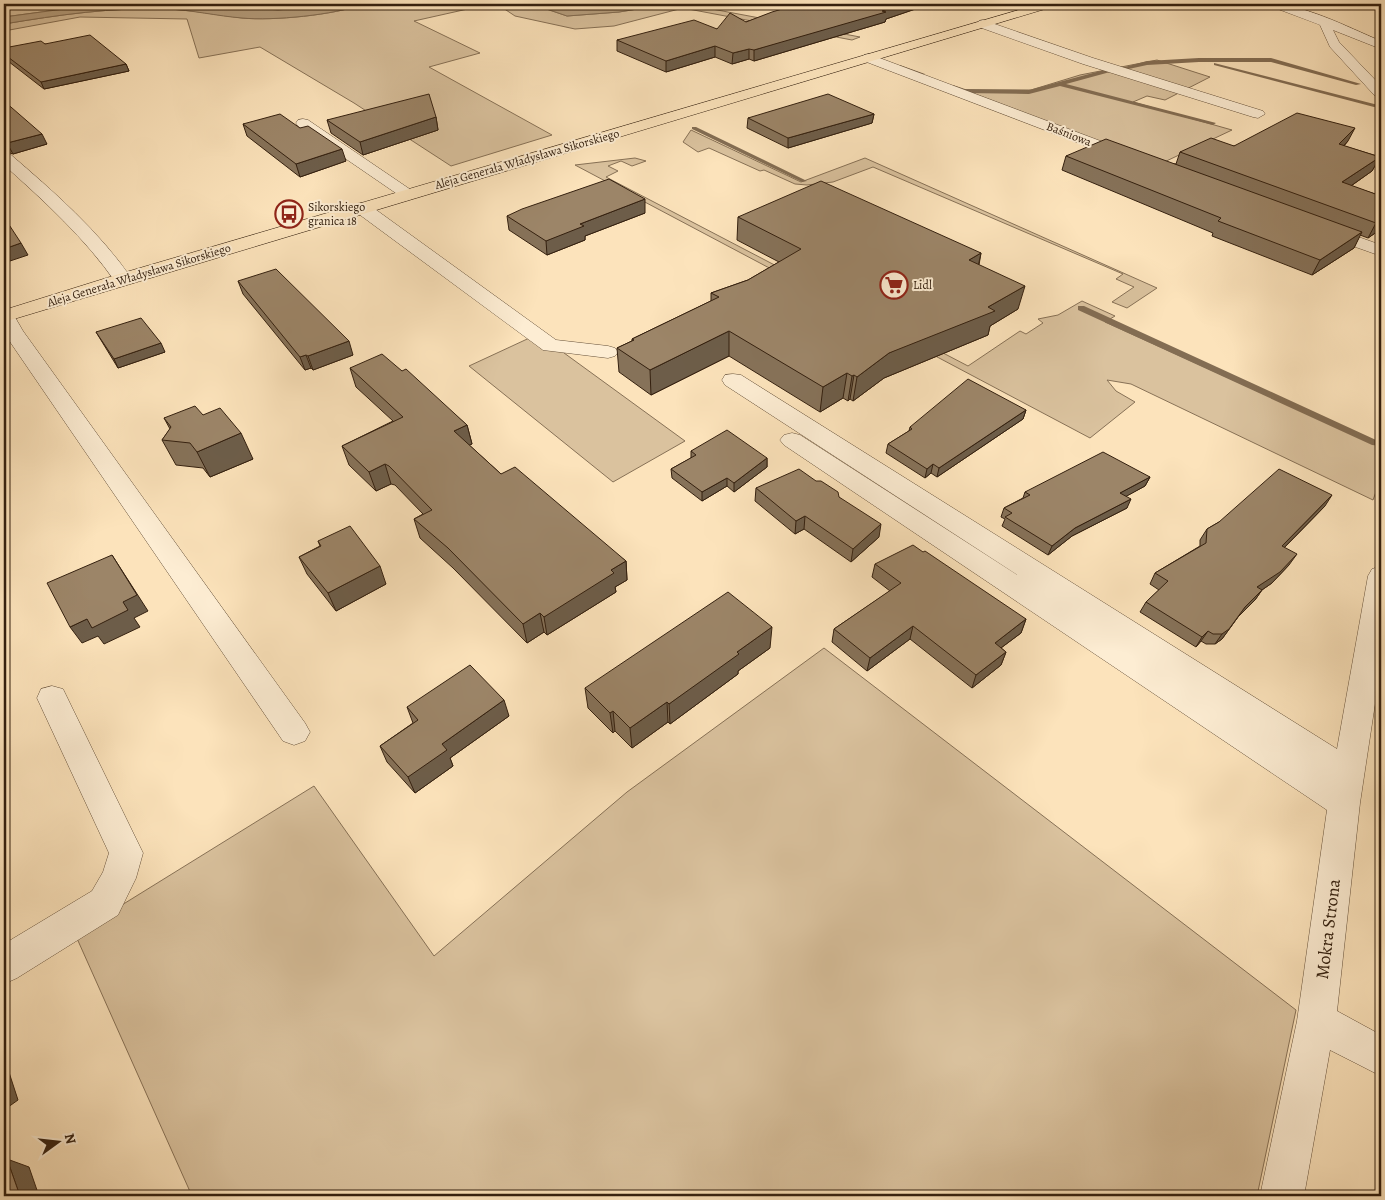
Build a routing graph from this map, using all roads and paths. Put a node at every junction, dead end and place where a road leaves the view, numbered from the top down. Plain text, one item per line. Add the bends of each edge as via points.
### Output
1 (1051, 4) edge
2 (1270, 4) edge
3 (990, 8) dead end
4 (1014, 15) junction
5 (983, 24) junction
6 (1330, 25) junction
7 (1381, 45) edge
8 (869, 58) junction
9 (1381, 94) edge
10 (1258, 114) dead end
11 (303, 123) dead end
12 (4, 157) edge
13 (1147, 164) edge
14 (409, 194) junction
15 (362, 208) junction
16 (1304, 222) edge
17 (1381, 252) edge
18 (123, 279) junction
19 (4, 316) edge
20 (608, 352) dead end
21 (733, 380) dead end
22 (764, 421) dead end
23 (1381, 576) edge
24 (1375, 662) edge
25 (52, 698) dead end
26 (294, 732) dead end
27 (1347, 788) junction
28 (4, 965) edge
29 (1316, 1021) junction
30 (1381, 1056) edge
31 (1282, 1196) edge

1 - 4 main road, Aleja Generała Władysława Sikorskiego
2 - 6 street
3 - 4 street
4 - 5 main road, Aleja Generała Władysława Sikorskiego
5 - 8 main road, Aleja Generała Władysława Sikorskiego
5 - 10 street via 1088,61
6 - 7 street
6 - 9 street via 1325,26 1334,44
8 - 13 street, Baśniowa
8 - 14 main road, Aleja Generała Władysława Sikorskiego
11 - 14 street
12 - 18 street via 107,256
14 - 15 main road, Aleja Generała Władysława Sikorskiego
15 - 18 main road, Aleja Generała Władysława Sikorskiego
15 - 20 street via 550,346
16 - 17 street
18 - 19 main road, Aleja Generała Władysława Sikorskiego
19 - 26 street
21 - 27 street
22 - 27 street
23 - 24 street, Mokra Strona
24 - 27 street, Mokra Strona
25 - 28 street via 126,853 119,878 105,902
27 - 29 street, Mokra Strona
29 - 30 street
29 - 31 street, Mokra Strona

